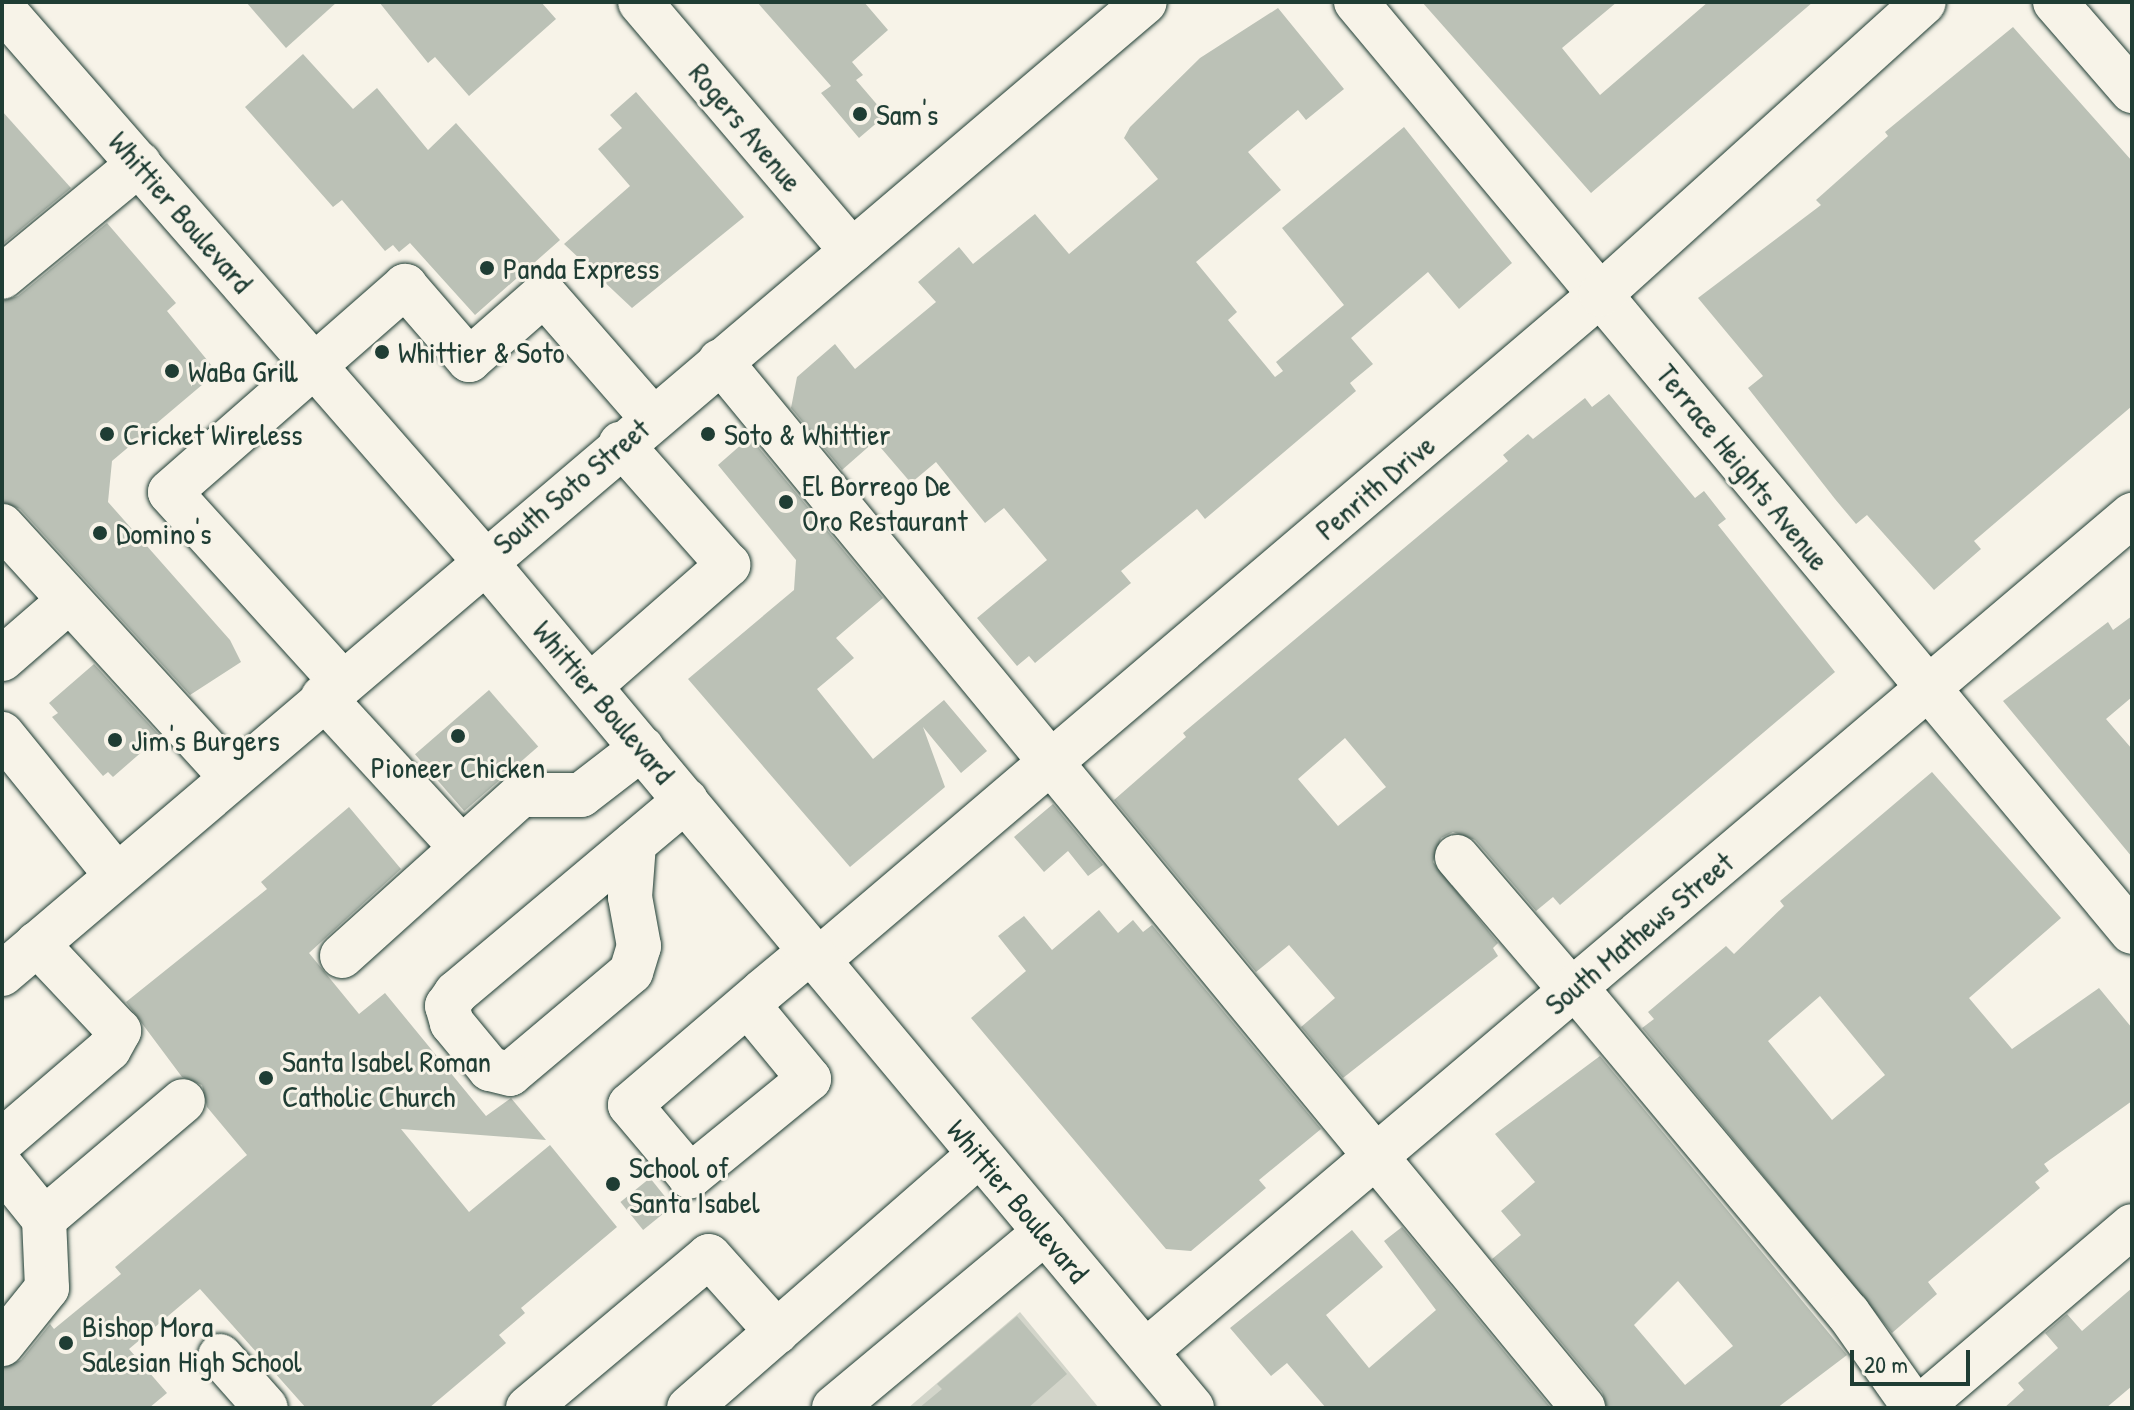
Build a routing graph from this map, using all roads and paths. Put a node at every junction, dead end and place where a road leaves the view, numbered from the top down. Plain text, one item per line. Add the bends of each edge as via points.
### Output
1 (640, 2) edge
2 (1145, 2) edge
3 (1356, 2) edge
4 (1924, 2) edge
5 (2055, 2) edge
6 (2, 8) edge
7 (2132, 91) edge
8 (139, 164) junction
9 (852, 251) junction
10 (2, 277) edge
11 (1601, 294) junction
12 (720, 361) junction
13 (313, 364) junction
14 (636, 431) junction
15 (2132, 515) edge
16 (2, 526) edge
17 (483, 559) junction
18 (69, 601) junction
19 (2, 659) edge
20 (590, 686) junction
21 (1926, 689) junction
22 (332, 690) junction
23 (2, 734) edge
24 (642, 748) junction
25 (1052, 762) junction
26 (231, 777) junction
27 (686, 800) junction
28 (634, 844) junction
29 (462, 848) junction
30 (1457, 857) dead end
31 (116, 875) junction
32 (2132, 932) edge
33 (37, 944) junction
34 (342, 956) dead end
35 (813, 957) junction
36 (2, 974) edge
37 (1573, 989) junction
38 (748, 1005) dead end
39 (183, 1101) dead end
40 (2, 1141) edge
41 (979, 1155) junction
42 (1373, 1158) junction
43 (2, 1167) edge
44 (44, 1219) junction
45 (2132, 1226) edge
46 (1045, 1232) junction
47 (777, 1332) junction
48 (2, 1344) edge
49 (1146, 1351) junction
50 (220, 1356) dead end
51 (266, 1408) edge
52 (528, 1408) edge
53 (689, 1408) edge
54 (834, 1408) edge
55 (1192, 1408) edge
56 (1583, 1408) edge
57 (1917, 1408) edge

1 - 9 street, Rogers Avenue
2 - 9 street, South Soto Street
3 - 11 street, Terrace Heights Avenue
4 - 11 street, Penrith Drive
5 - 7 street
6 - 8 street, Whittier Boulevard
8 - 10 street
8 - 13 street, Whittier Boulevard
9 - 12 street, South Soto Street
11 - 21 street, Terrace Heights Avenue
11 - 25 street, Penrith Drive
12 - 14 street, South Soto Street
12 - 25 street
13 - 14 street via 405,286 469,360 544,294
13 - 17 street, Whittier Boulevard
13 - 22 street via 170,492
14 - 17 street, South Soto Street
14 - 20 street via 728,565
15 - 21 street, South Mathews Street
16 - 18 street
17 - 20 street, Whittier Boulevard
17 - 22 street, South Soto Street
18 - 19 street
18 - 26 street
20 - 24 street, Whittier Boulevard
21 - 32 street, Terrace Heights Avenue
21 - 37 street, South Mathews Street
22 - 26 street, South Soto Street
22 - 29 street
23 - 31 street
24 - 27 street, Whittier Boulevard
24 - 29 street via 581,795 521,795
25 - 35 street, Penrith Drive
25 - 42 street
26 - 31 street, South Soto Street
27 - 28 street
27 - 35 street, Whittier Boulevard
28 - 28 street via 447,1006 452,1023 490,1069 510,1074 631,972 639,946 630,897
29 - 34 street
30 - 37 street
31 - 33 street, South Soto Street
33 - 36 street, South Soto Street
33 - 40 street via 119,1031 109,1049
35 - 38 street, Penrith Drive
35 - 41 street, Whittier Boulevard
37 - 42 street, South Mathews Street
37 - 57 street via 1848,1313
39 - 44 street
41 - 46 street, Whittier Boulevard
41 - 47 street
42 - 49 street, South Mathews Street
42 - 56 street
43 - 44 street
44 - 48 street via 47,1288
45 - 57 street
46 - 49 street, Whittier Boulevard
46 - 54 street
47 - 52 street via 709,1256
47 - 53 street
49 - 55 street, Whittier Boulevard
50 - 51 street

